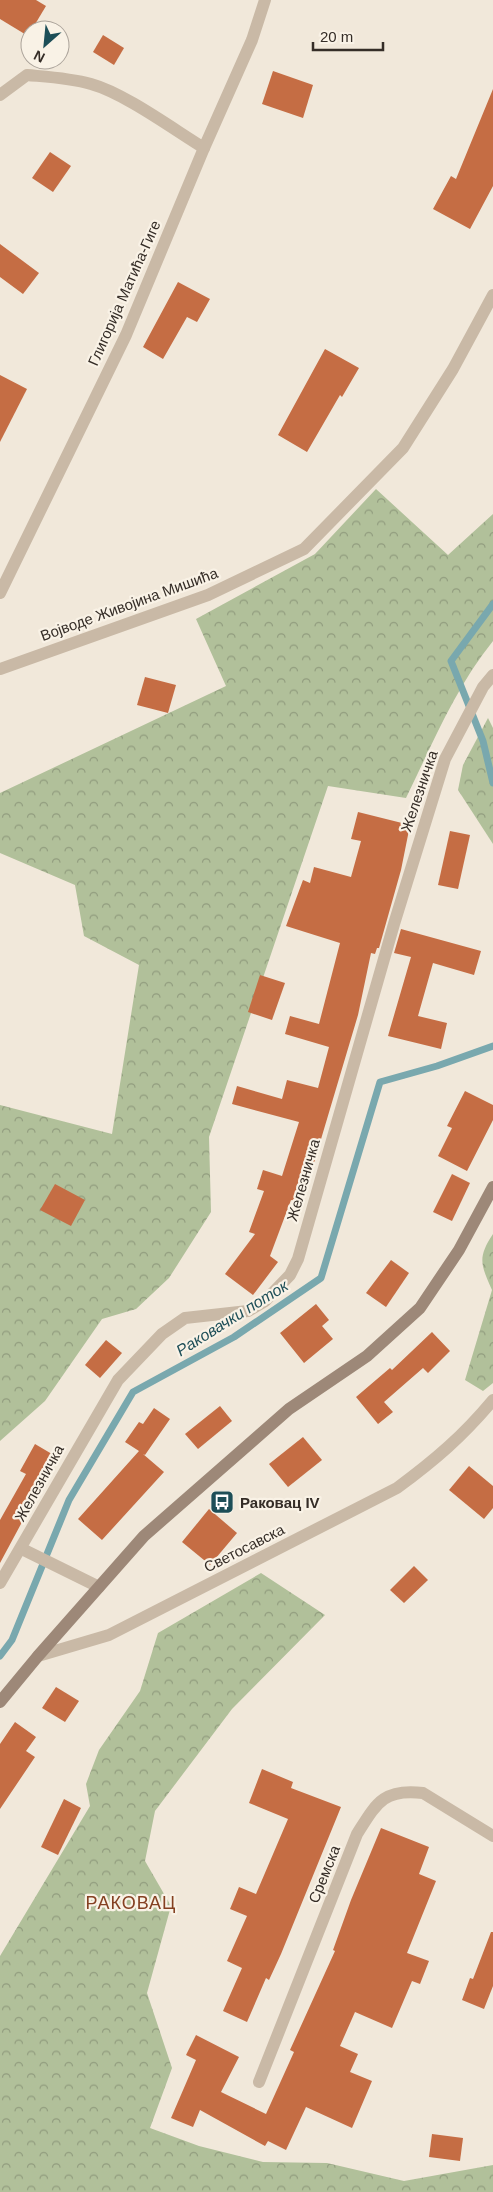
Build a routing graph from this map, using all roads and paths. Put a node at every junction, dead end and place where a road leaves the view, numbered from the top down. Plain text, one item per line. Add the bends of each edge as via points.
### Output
1 (265, 0) edge
2 (0, 95) edge
3 (204, 148) junction
4 (493, 295) edge
5 (0, 593) edge
6 (0, 669) edge
7 (493, 675) edge
8 (493, 1187) edge
9 (493, 1400) edge
10 (22, 1549) junction
11 (0, 1583) edge
12 (99, 1588) junction
13 (38, 1656) junction
14 (0, 1702) edge
15 (493, 1836) edge
16 (258, 2082) dead end

1 - 3 street, Глигорија Матића-Гиге via 252,40
2 - 3 street via 27,74 94,84
3 - 5 street, Глигорија Матића-Гиге via 126,335
4 - 6 street, Војводе Живојина Мишића via 404,448 304,549 208,595
7 - 10 street, Железничка via 442,768 298,1259 290,1275 265,1301 248,1311 185,1318 162,1334 118,1380 48,1498
8 - 12 street via 459,1250 420,1308 367,1356 289,1410 212,1475 144,1536
9 - 13 street, Светосавска via 465,1433 398,1488 109,1634
10 - 11 street, Железничка
10 - 12 street
12 - 13 street
13 - 14 street
15 - 16 street, Сремска via 423,1793 392,1795 377,1803 357,1834

